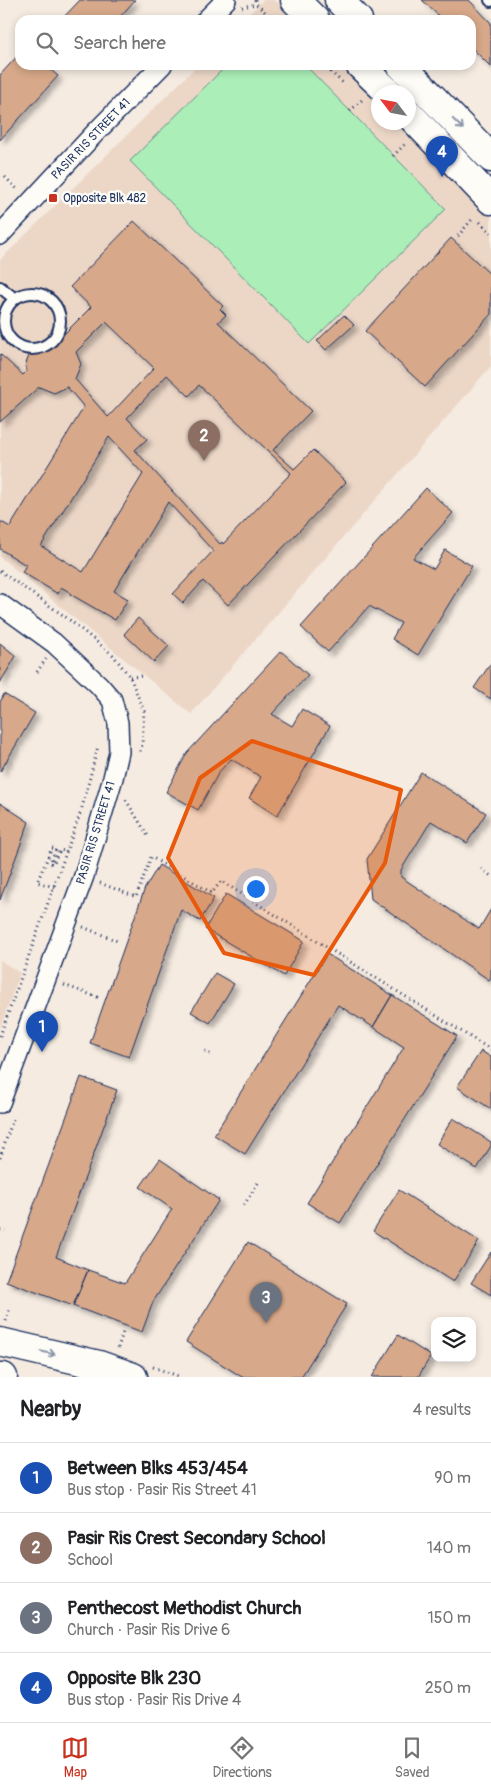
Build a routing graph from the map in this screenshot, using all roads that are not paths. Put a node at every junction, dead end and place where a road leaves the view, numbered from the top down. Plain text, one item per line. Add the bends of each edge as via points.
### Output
1 (226, 0) edge
2 (295, 0) edge
3 (339, 0) edge
4 (211, 15) edge
5 (310, 15) edge
6 (353, 15) edge
7 (157, 70) edge
8 (363, 70) edge
9 (406, 70) edge
10 (372, 85) edge
11 (413, 130) edge
12 (491, 158) edge
13 (483, 208) edge
14 (0, 235) edge
15 (0, 287) edge
16 (15, 299) junction
17 (0, 604) edge
18 (0, 1103) edge
19 (3, 1331) edge
20 (133, 1377) edge

1 - 4 street
2 - 5 street
3 - 6 street
7 - 14 street, PASIR RIS STREET 41
8 - 10 street
9 -> 12 street
11 - 13 street
15 - 16 lane
16 - 16 lane via 26,293 39,293 50,298 61,321 58,334 50,344 38,350 26,350 14,344 6,334 6,308
17 - 18 street, PASIR RIS STREET 41 via 54,643 112,700 118,723 119,752 84,876
19 -> 20 street

